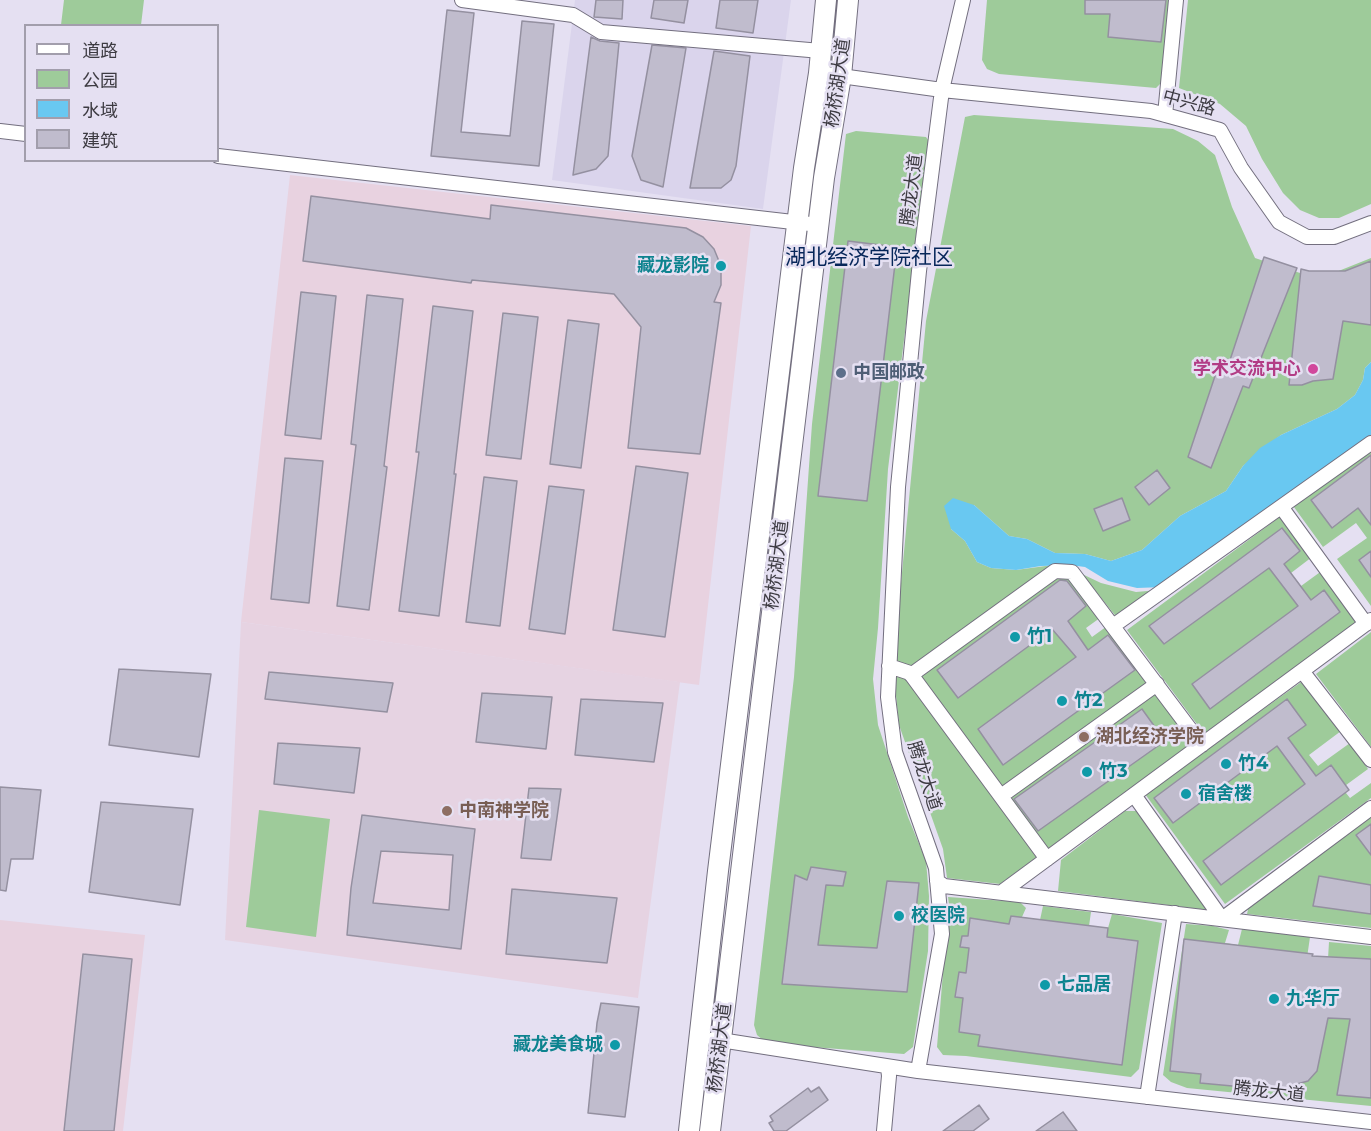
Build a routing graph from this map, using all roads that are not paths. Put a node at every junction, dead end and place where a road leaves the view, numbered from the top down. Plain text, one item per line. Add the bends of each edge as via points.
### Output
1 (462, 0) edge
2 (826, 0) edge
3 (848, 0) edge
4 (963, 0) edge
5 (1176, 0) edge
6 (821, 51) junction
7 (819, 73) junction
8 (841, 76) junction
9 (942, 90) junction
10 (1165, 115) junction
11 (0, 131) edge
12 (24, 134) edge
13 (219, 156) edge
14 (1371, 222) edge
15 (797, 224) junction
16 (819, 225) junction
17 (1371, 443) edge
18 (1282, 508) junction
19 (1369, 622) edge
20 (1113, 626) junction
21 (889, 666) junction
22 (1302, 671) junction
23 (912, 675) junction
24 (1157, 684) junction
25 (1202, 745) junction
26 (1371, 760) edge
27 (1134, 795) junction
28 (1001, 796) junction
29 (1371, 808) edge
30 (1047, 859) junction
31 (937, 881) junction
32 (1002, 892) junction
33 (1175, 913) junction
34 (1222, 919) junction
35 (1371, 937) edge
36 (700, 1037) junction
37 (720, 1041) junction
38 (888, 1067) junction
39 (918, 1071) junction
40 (1147, 1097) junction
41 (1371, 1122) edge
42 (689, 1131) edge
43 (710, 1131) edge
44 (885, 1131) edge

1 - 6 street via 573,15 601,32
2 - 6 main road, 杨桥湖大道
3 - 8 main road, 杨桥湖大道
4 - 9 street, 腾龙大道
5 - 10 street
6 - 7 main road, 杨桥湖大道
7 - 8 street, 中兴路
7 - 15 main road, 杨桥湖大道
8 - 9 street, 中兴路
8 - 16 main road, 杨桥湖大道
9 - 10 street, 中兴路
9 - 21 street, 腾龙大道 via 898,487
10 - 14 street, 中兴路 via 1220,130 1279,222 1307,237 1334,237
11 - 12 street
13 - 15 street
15 - 16 street
15 - 36 main road, 杨桥湖大道
16 - 37 main road, 杨桥湖大道
17 - 18 street
18 - 19 street
18 - 20 street
19 - 22 street
20 - 23 street via 1072,572 1055,571
20 - 24 street
21 - 23 street
21 - 31 street, 腾龙大道 via 888,697 895,752 936,868
22 - 25 street
22 - 26 street
23 - 28 street
24 - 25 street
24 - 28 street
25 - 27 street
27 - 30 street
27 - 34 street
28 - 30 street
29 - 34 street
30 - 32 street
31 - 32 street via 944,886
31 - 39 street, 腾龙大道 via 942,934
32 - 33 street
33 - 34 street
33 - 40 street
34 - 35 street
36 - 37 street
36 - 42 main road, 杨桥湖大道
37 - 38 street
37 - 43 main road, 杨桥湖大道
38 - 39 street
38 - 44 street
39 - 40 street, 腾龙大道
40 - 41 street, 腾龙大道

